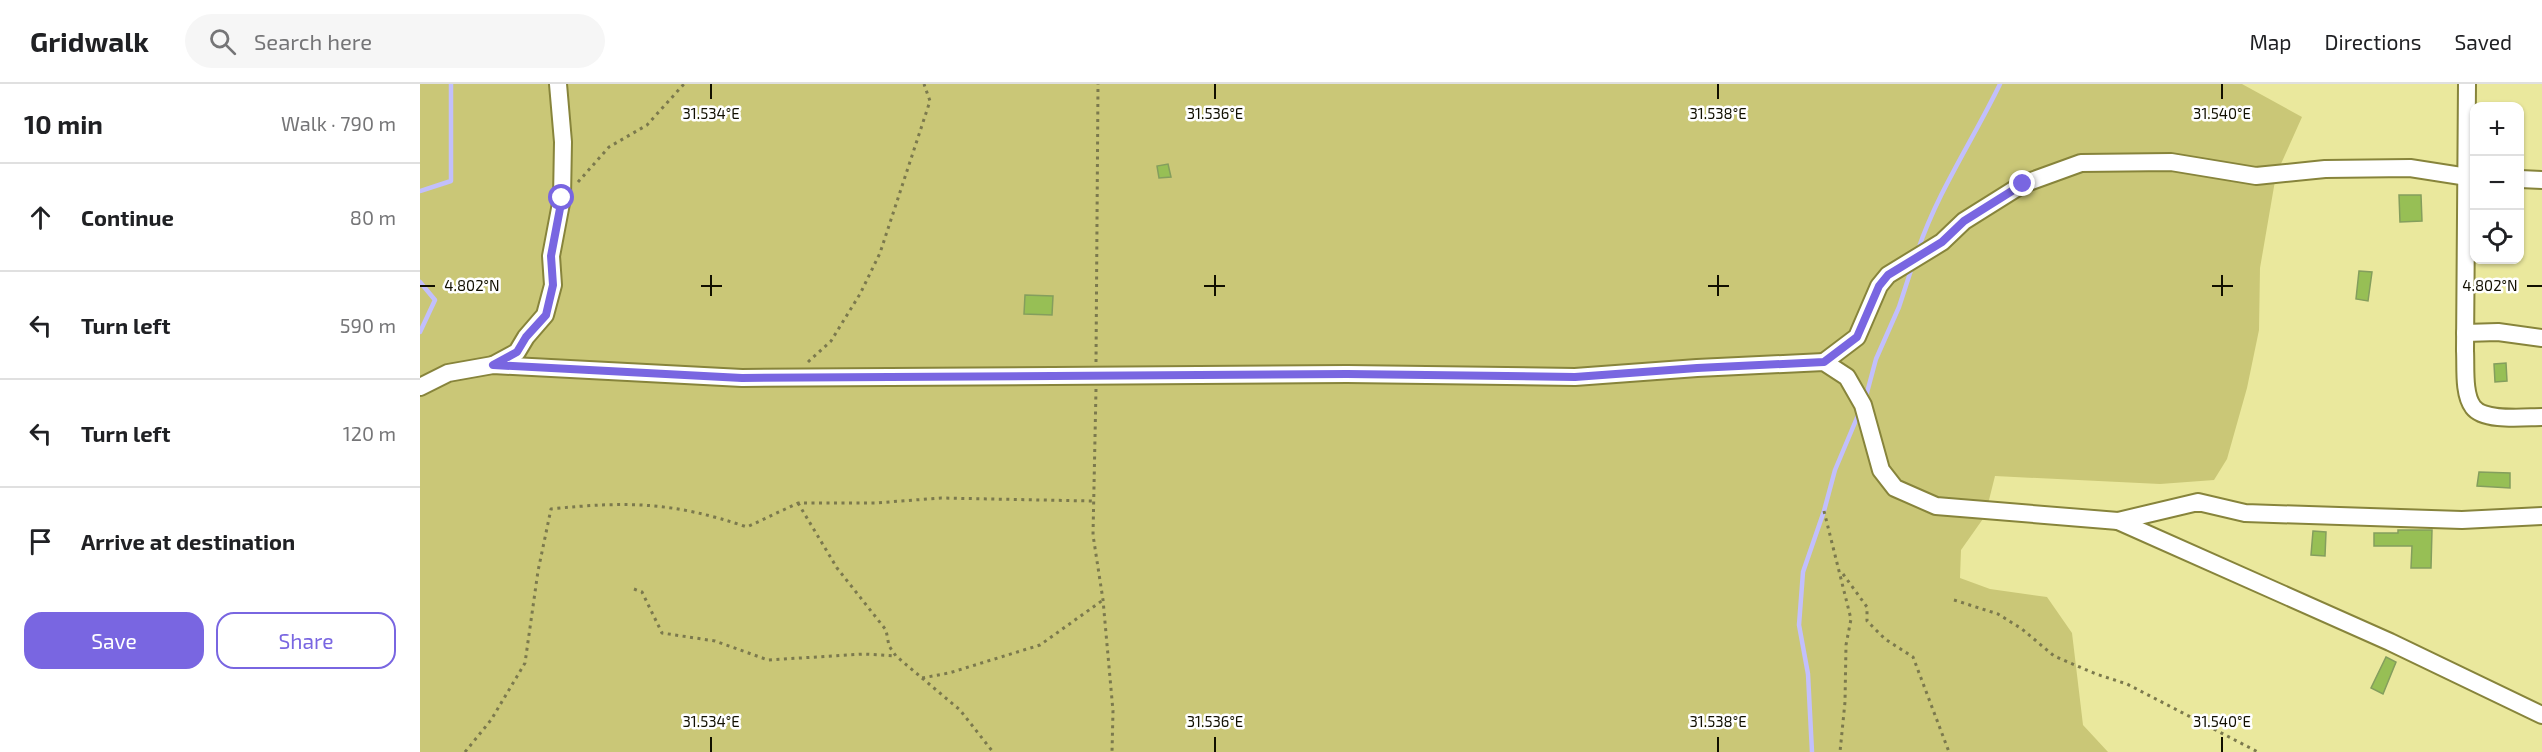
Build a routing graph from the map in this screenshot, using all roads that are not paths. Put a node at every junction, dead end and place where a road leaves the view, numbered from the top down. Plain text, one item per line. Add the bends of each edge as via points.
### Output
1 (558, 84) edge
2 (2467, 84) edge
3 (2470, 177) edge
4 (2524, 179) edge
5 (2542, 180) edge
6 (2465, 333) junction
7 (2542, 338) edge
8 (1824, 362) junction
9 (493, 365) junction
10 (420, 387) edge
11 (2542, 417) edge
12 (2542, 516) edge
13 (2118, 522) junction
14 (2542, 715) edge

1 - 9 street via 562,198 551,256 553,285 546,315 517,352
2 - 3 street
3 - 6 street
3 - 8 street via 2410,168 2325,169 2256,176 2171,162 2081,163 2023,184 1888,275 1879,286 1857,337
4 - 5 street
6 - 7 street via 2498,332
6 - 11 street via 2468,393 2473,407 2484,414 2507,418
8 - 9 street via 1575,377 1347,374 742,378
8 - 13 street via 1847,377 1863,405 1881,470 1895,488 1936,506
9 - 10 street via 448,373
12 - 13 street via 2462,520 2245,513 2198,502
13 - 14 street via 2390,642

